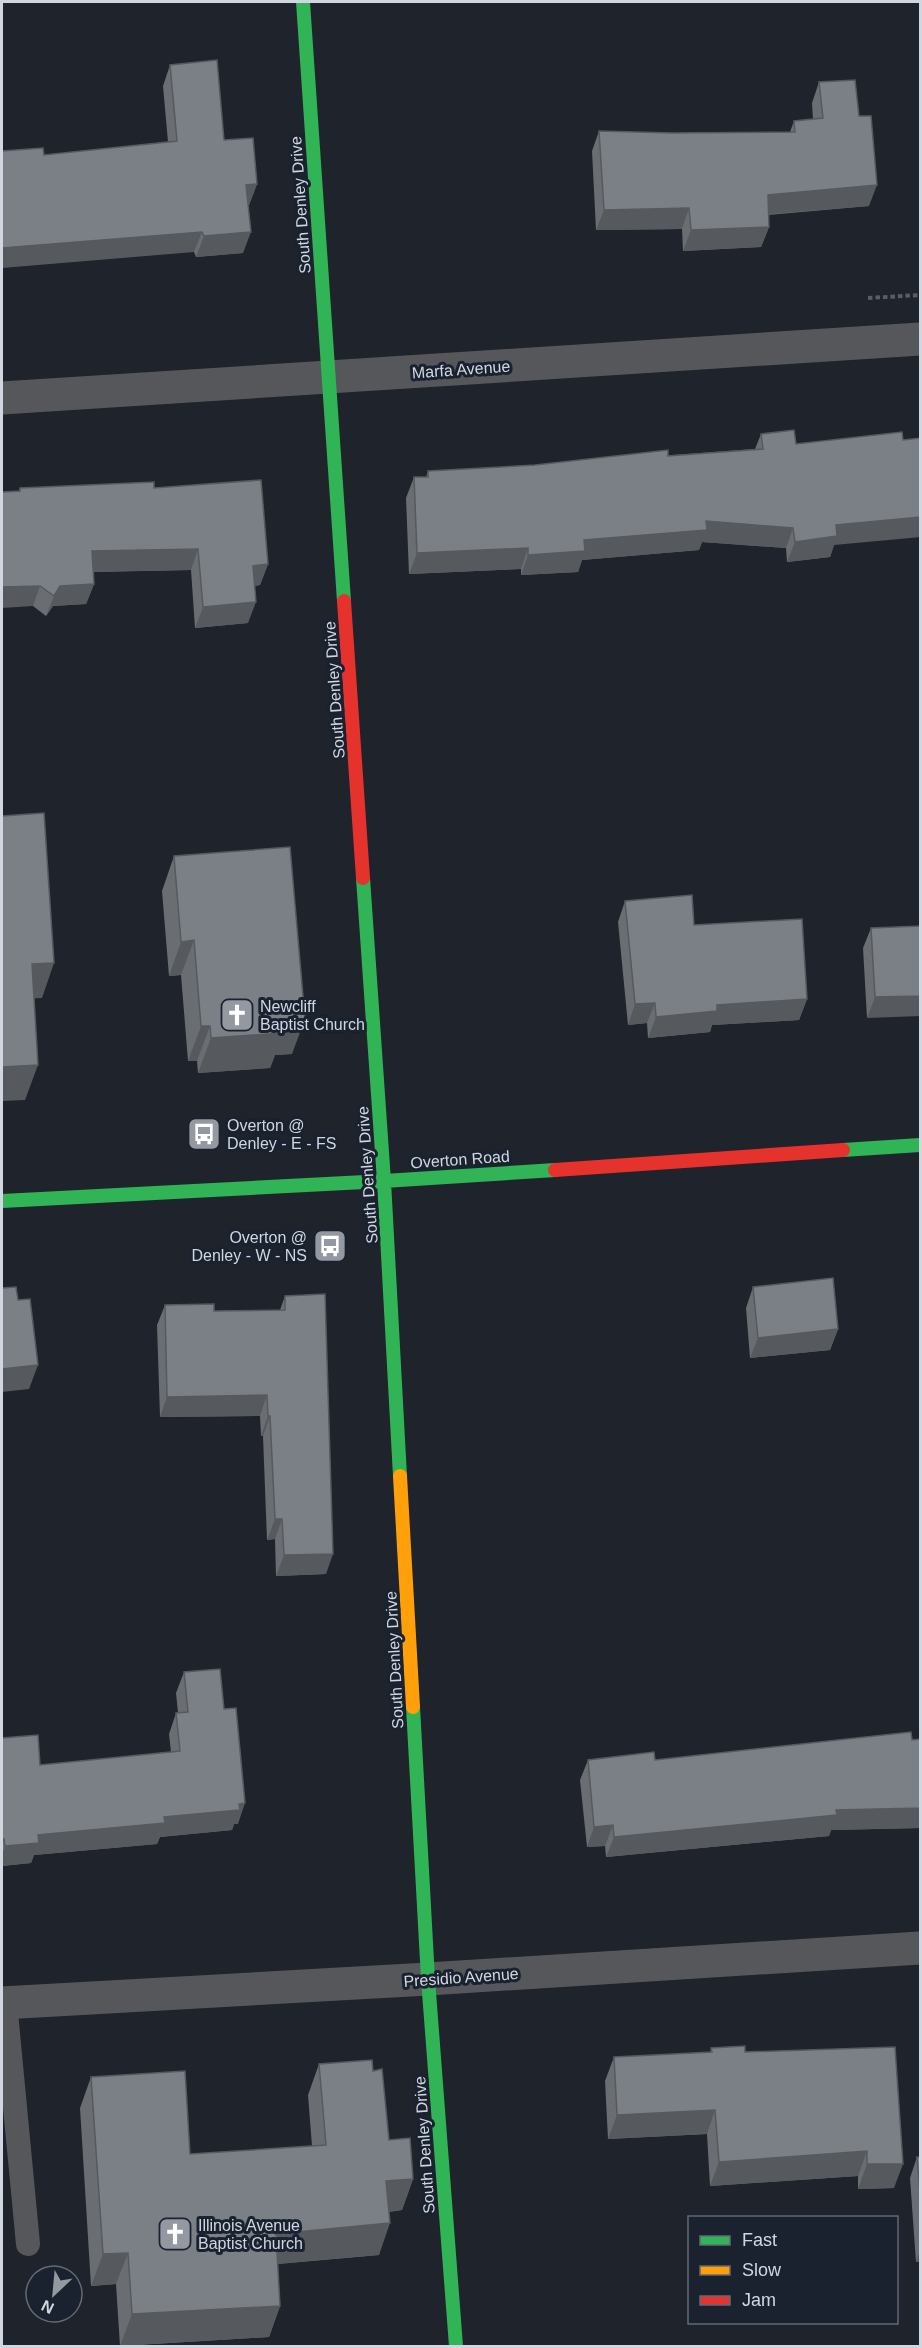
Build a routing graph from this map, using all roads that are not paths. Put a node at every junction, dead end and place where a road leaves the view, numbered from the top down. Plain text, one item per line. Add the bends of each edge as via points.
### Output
1 (303, 2) edge
2 (921, 339) edge
3 (328, 378) junction
4 (2, 398) edge
5 (921, 1145) edge
6 (384, 1181) junction
7 (2, 1201) edge
8 (921, 1948) edge
9 (428, 1980) junction
10 (3, 2003) edge
11 (28, 2244) dead end
12 (456, 2346) edge

1 - 3 street, South Denley Drive
2 - 3 street, Marfa Avenue
3 - 4 street, Marfa Avenue
3 - 6 street, South Denley Drive
5 - 6 street, Overton Road
6 - 7 street, Overton Road
6 - 9 street, South Denley Drive
8 - 9 street, Presidio Avenue
9 - 10 street, Presidio Avenue
9 - 12 street, South Denley Drive
10 - 11 lane

